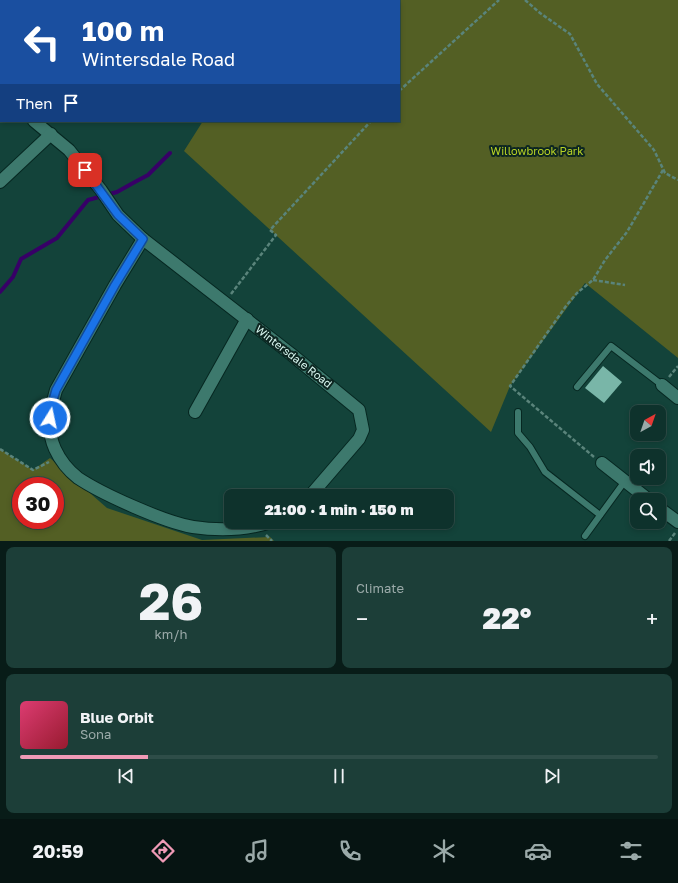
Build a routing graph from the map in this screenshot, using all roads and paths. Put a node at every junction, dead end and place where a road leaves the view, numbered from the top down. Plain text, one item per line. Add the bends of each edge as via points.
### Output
1 (499, 0) edge
2 (526, 0) edge
3 (400, 90) edge
4 (35, 122) edge
5 (370, 122) edge
6 (51, 134) junction
7 (663, 170) junction
8 (678, 180) edge
9 (0, 182) edge
10 (143, 239) junction
11 (594, 280) junction
12 (625, 285) dead end
13 (225, 302) junction
14 (247, 319) junction
15 (662, 385) joint
16 (577, 387) dead end
17 (678, 398) edge
18 (195, 412) dead end
19 (518, 412) dead end
20 (0, 449) edge
21 (59, 456) junction
22 (602, 463) joint
23 (625, 481) junction
24 (316, 489) edge
25 (640, 493) edge
26 (666, 513) edge
27 (600, 515) junction
28 (678, 522) edge
29 (224, 529) edge
30 (678, 530) edge
31 (585, 536) dead end
32 (669, 541) edge

1 - 3 path
2 - 7 path via 570,34 597,84 654,150
4 - 6 street, Wintersdale Road
5 - 13 path via 270,230 276,235
6 - 9 street
6 - 10 street, Wintersdale Road via 69,150 118,215
7 - 8 path
7 - 11 path via 627,232 605,260
10 - 13 street, Wintersdale Road
10 - 21 street via 56,390 49,429
11 - 12 path
11 - 22 path via 577,293 566,306 510,386
13 - 14 street, Wintersdale Road
14 - 18 street
14 - 24 street, Wintersdale Road via 359,410 363,430 359,439
15 - 16 lane via 611,346
15 - 17 street
19 - 27 lane via 518,433 545,472
20 - 21 path via 34,470
21 - 29 street via 78,477 107,494 163,518 192,527
22 - 23 street
23 - 25 street
23 - 27 lane
26 - 28 street
27 - 31 lane
30 - 32 path

